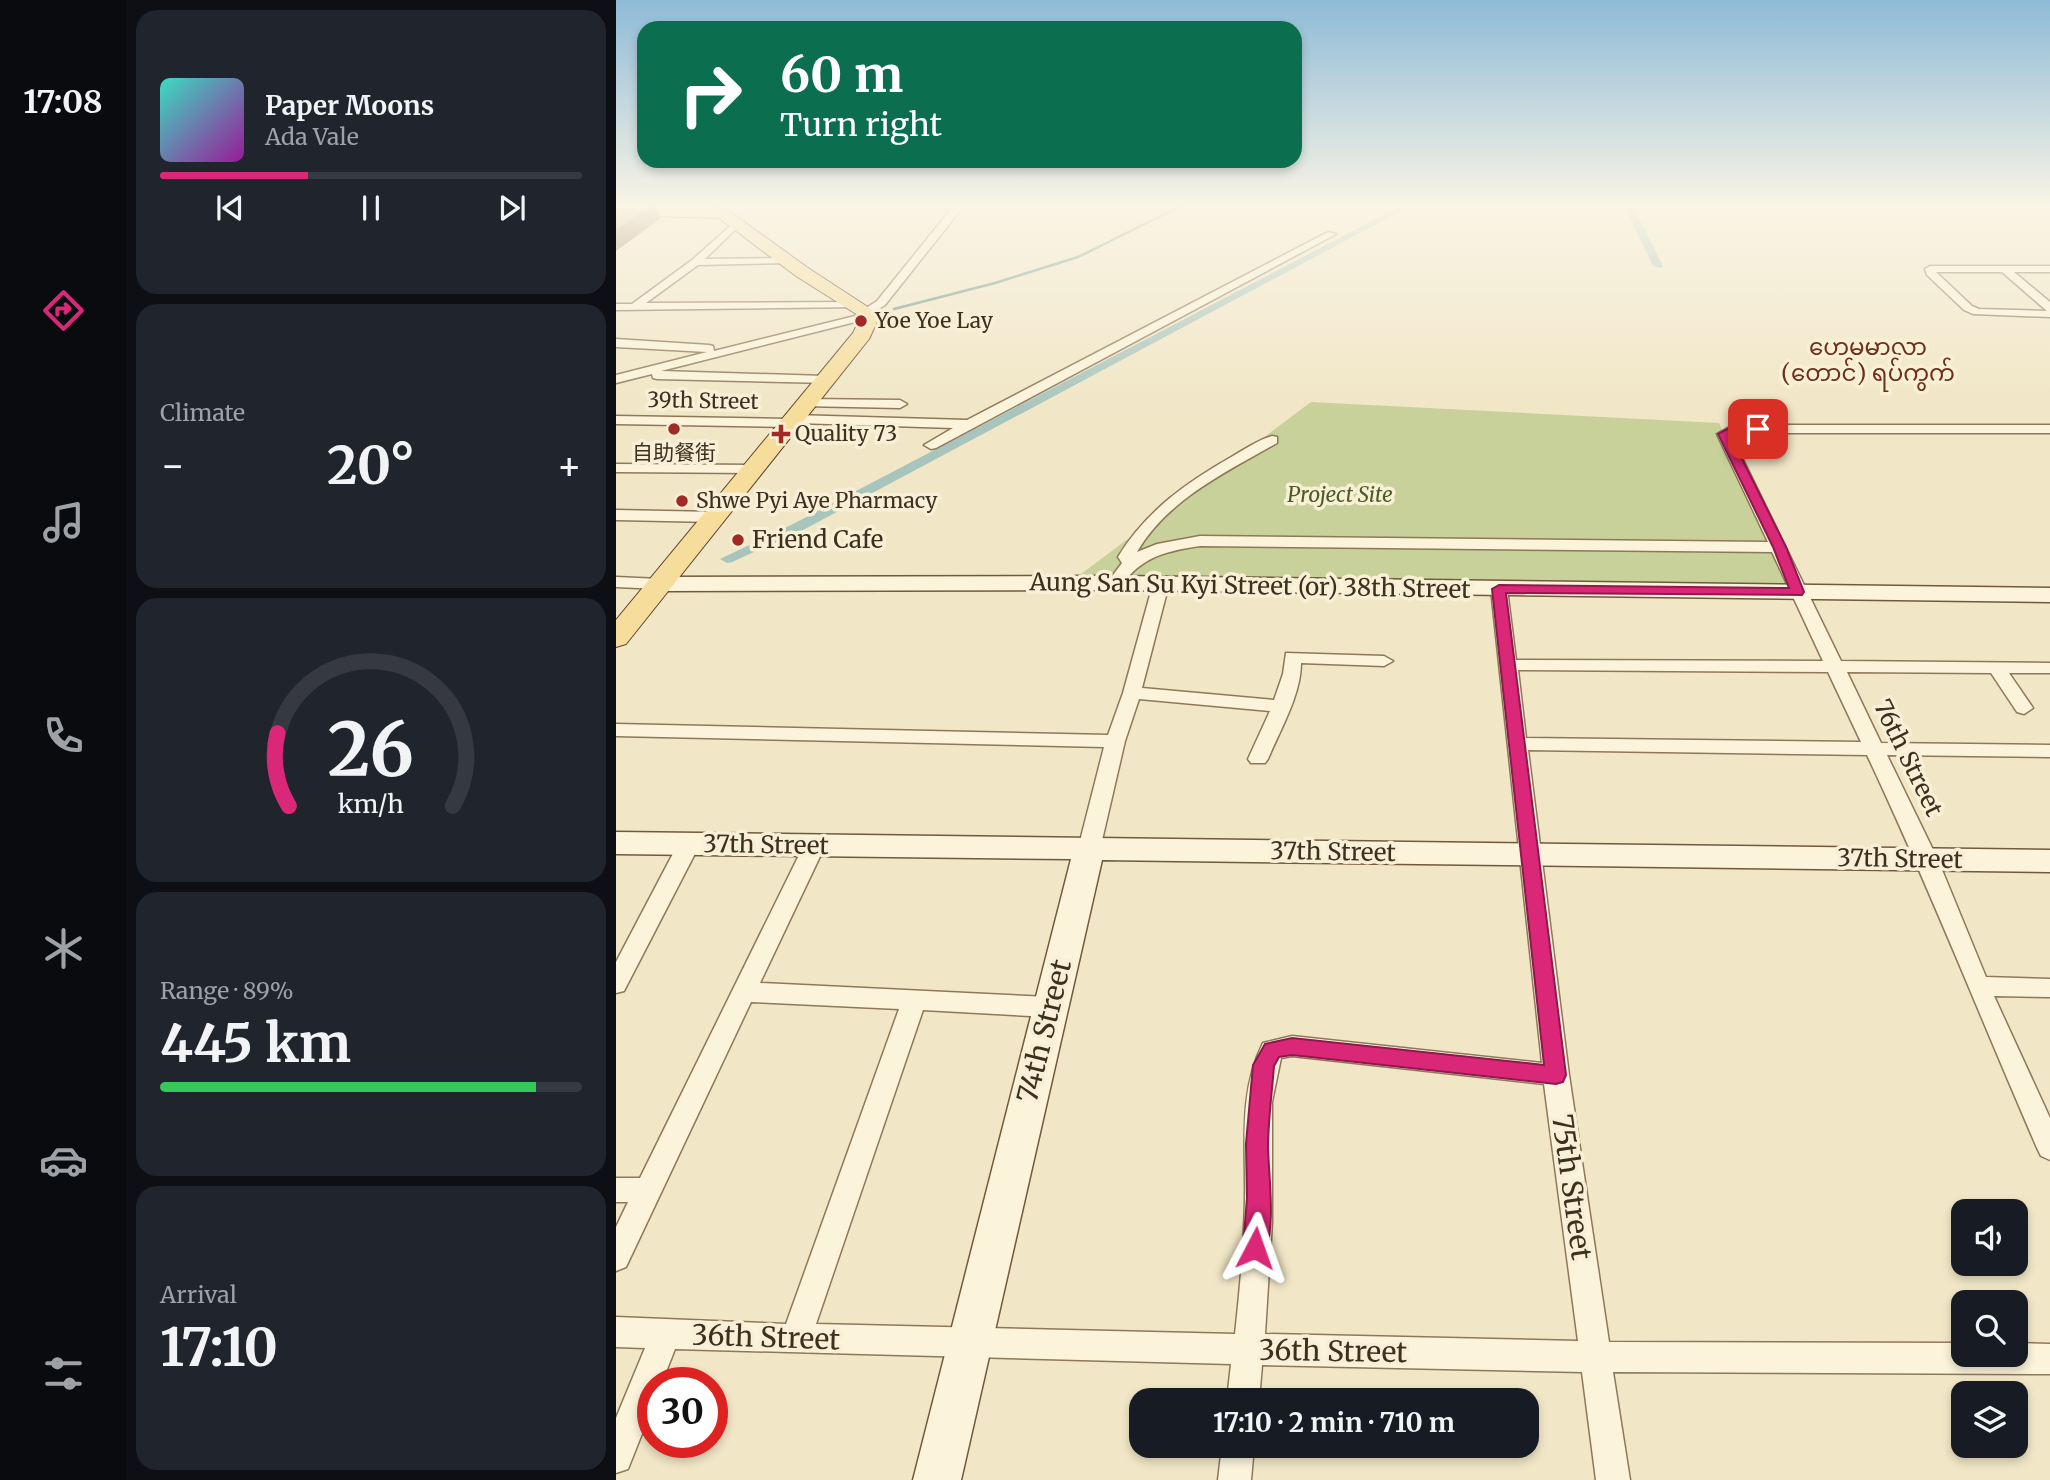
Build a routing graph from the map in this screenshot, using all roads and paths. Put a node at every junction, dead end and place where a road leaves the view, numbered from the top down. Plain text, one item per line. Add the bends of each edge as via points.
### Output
1 (682, 272) edge
2 (801, 272) edge
3 (906, 272) edge
4 (1264, 272) edge
5 (1931, 272) edge
6 (2007, 272) edge
7 (635, 306) junction
8 (616, 307) edge
9 (2050, 311) edge
10 (860, 319) junction
11 (616, 320) edge
12 (616, 343) edge
13 (723, 352) junction
14 (825, 372) junction
15 (635, 374) junction
16 (616, 379) edge
17 (900, 404) dead end
18 (791, 417) junction
19 (616, 420) edge
20 (969, 424) junction
21 (2050, 429) edge
22 (1272, 440) dead end
23 (931, 445) dead end
24 (616, 468) edge
25 (746, 470) junction
26 (616, 515) edge
27 (707, 517) junction
28 (1779, 547) junction
29 (1130, 563) junction
30 (639, 583) edge
31 (1115, 583) junction
32 (1161, 584) junction
33 (1797, 592) junction
34 (616, 595) edge
35 (1499, 595) junction
36 (2050, 595) edge
37 (616, 617) edge
38 (616, 638) edge
39 (1384, 660) dead end
40 (1508, 665) junction
41 (1834, 667) junction
42 (1997, 668) junction
43 (2050, 668) edge
44 (1132, 693) junction
45 (1281, 705) junction
46 (2024, 708) dead end
47 (616, 730) edge
48 (1115, 741) junction
49 (1517, 744) junction
50 (1876, 750) junction
51 (2050, 751) edge
52 (1258, 759) dead end
53 (616, 843) edge
54 (689, 844) junction
55 (814, 846) junction
56 (1089, 849) junction
57 (1530, 854) junction
58 (1927, 860) junction
59 (2050, 861) edge
60 (616, 984) edge
61 (1978, 986) junction
62 (2050, 988) edge
63 (744, 992) junction
64 (915, 999) junction
65 (1049, 1007) junction
66 (1556, 1075) junction
67 (2048, 1139) edge
68 (616, 1189) edge
69 (648, 1190) junction
70 (616, 1257) edge
71 (616, 1332) edge
72 (667, 1332) junction
73 (796, 1339) junction
74 (970, 1342) junction
75 (1248, 1349) junction
76 (1595, 1357) junction
77 (2050, 1359) edge
78 (1244, 1388) edge
79 (616, 1457) edge
80 (1237, 1458) edge
81 (937, 1480) edge
82 (1234, 1480) edge
83 (1613, 1480) edge

1 - 7 street
2 - 10 main road
3 - 10 street via 881,303
4 - 20 street
5 - 9 street via 1968,308 1996,313
6 - 9 street
7 - 8 street
7 - 10 street
7 - 11 street
10 - 13 street
10 - 14 main road
12 - 13 street
13 - 15 street
14 - 15 street
14 - 18 main road
14 - 18 main road
15 - 16 street
17 - 18 street
18 - 19 street, 39th Street
18 - 20 street
18 - 25 main road
20 - 23 street
21 - 28 street, 76th Street via 1733,429 1724,434
22 - 29 street via 1210,476 1161,512 1137,538 1126,557
24 - 25 street
25 - 27 main road
26 - 27 street
27 - 30 main road
28 - 29 street via 1200,541 1143,554
28 - 33 street, 76th Street
29 - 31 street
30 - 31 street, Aung San Su Kyi Street (or) 38th Street
30 - 34 street
30 - 37 main road
30 - 38 main road
31 - 32 street, Aung San Su Kyi Street (or) 38th Street
32 - 35 street, Aung San Su Kyi Street (or) 38th Street
32 - 44 street, 74th Street
33 - 35 street, Aung San Su Kyi Street (or) 38th Street
33 - 36 street, Aung San Su Kyi Street (or) 38th Street
33 - 41 street, 76th Street
35 - 40 street, 75th Street
39 - 45 street via 1292,657 1292,674
40 - 41 street
40 - 49 street, 75th Street
41 - 42 street
41 - 50 street, 76th Street
42 - 43 street
42 - 46 street
44 - 45 street
44 - 48 street, 74th Street
45 - 52 street
47 - 48 street
48 - 56 street, 74th Street
49 - 50 street
49 - 57 street, 75th Street
50 - 51 street
50 - 58 street, 76th Street
53 - 54 street, 37th Street
54 - 55 street, 37th Street
54 - 60 street
55 - 56 street, 37th Street
55 - 63 street
56 - 57 street, 37th Street
56 - 65 street, 74th Street
57 - 58 street, 37th Street
57 - 66 street, 75th Street
58 - 59 street, 37th Street
58 - 61 street, 76th Street
61 - 62 street
61 - 67 street, 76th Street
63 - 64 street
63 - 69 street
64 - 65 street
64 - 73 street
65 - 74 street, 74th Street
66 - 75 street via 1292,1046 1272,1050 1263,1065
66 - 76 street, 75th Street
68 - 69 street
69 - 70 street
71 - 72 street, 36th Street
72 - 73 street, 36th Street
72 - 79 street
73 - 74 street, 36th Street
74 - 75 street, 36th Street
74 - 81 street, 74th Street
75 - 76 street, 36th Street
75 - 78 street
76 - 77 street, 36th Street
76 - 83 street, 75th Street
80 - 82 street

